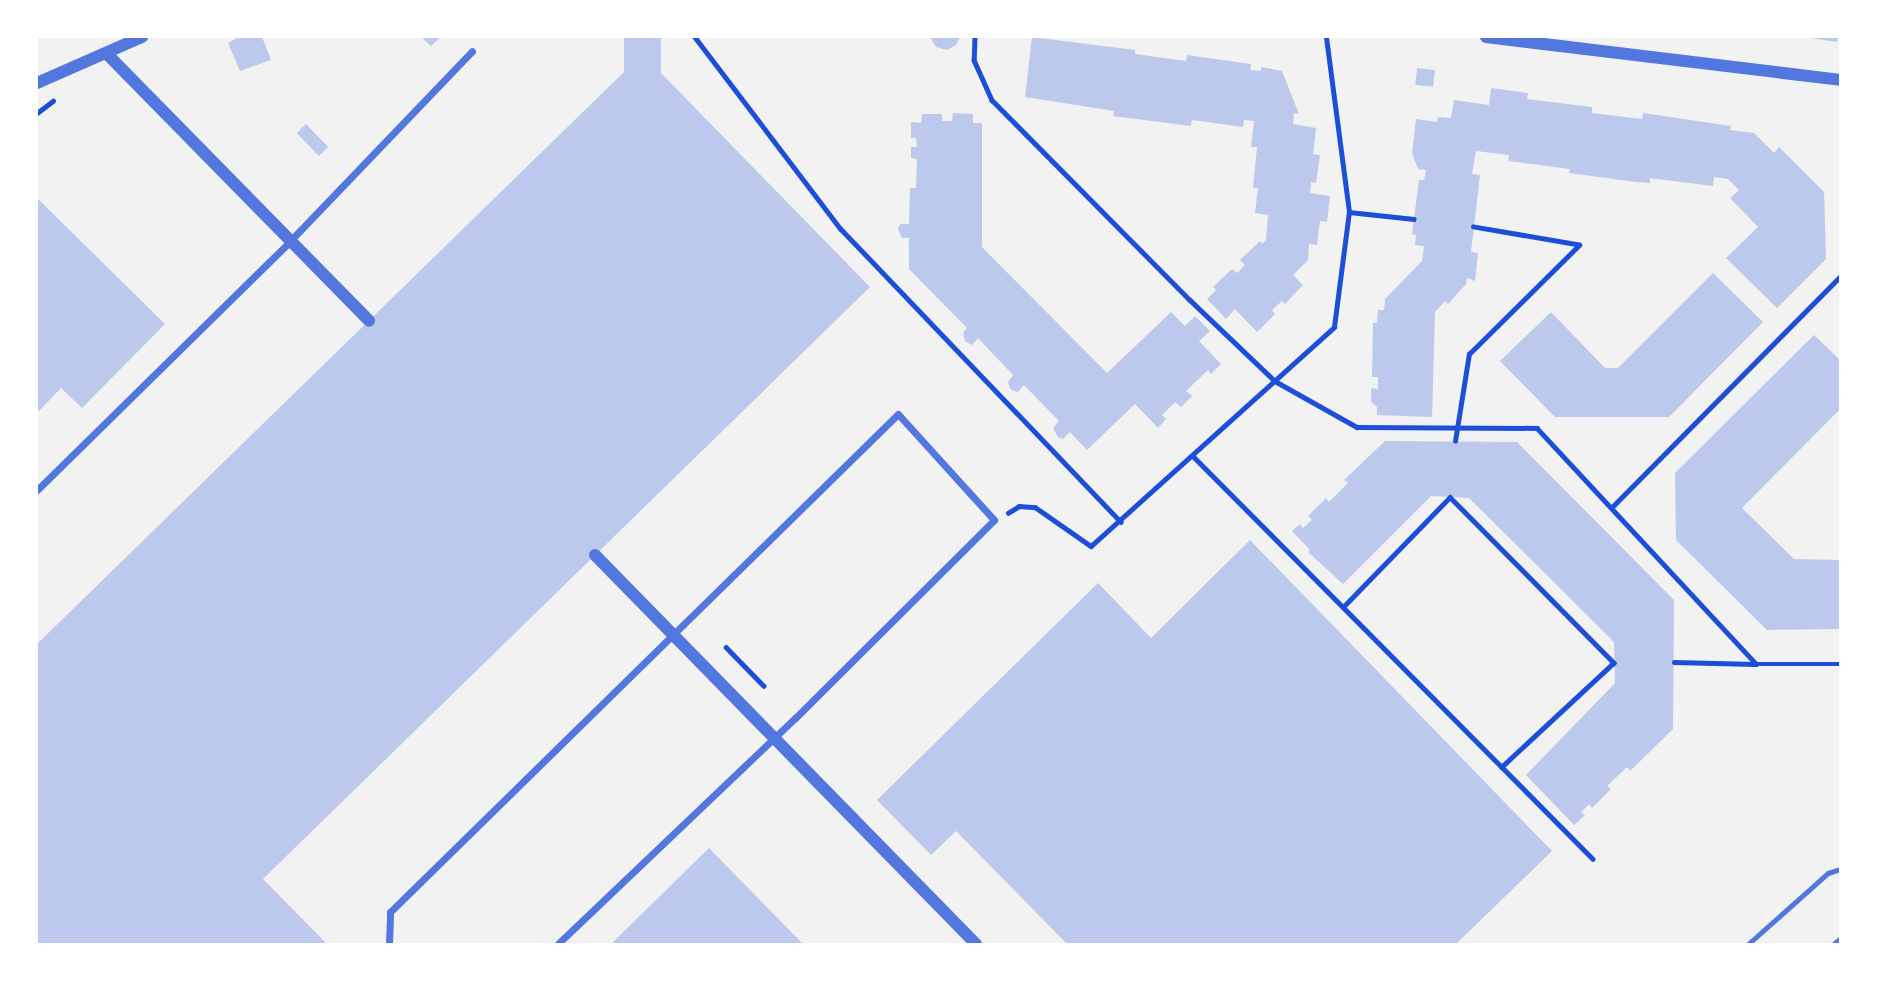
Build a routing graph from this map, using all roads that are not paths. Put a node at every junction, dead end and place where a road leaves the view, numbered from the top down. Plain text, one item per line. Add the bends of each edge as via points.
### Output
1 (142, 37) edge
2 (1486, 37) edge
3 (472, 51) dead end
4 (107, 54) junction
5 (1840, 80) edge
6 (37, 83) edge
7 (290, 241) junction
8 (369, 321) dead end
9 (37, 490) edge
10 (595, 555) dead end
11 (675, 635) junction
12 (775, 737) junction
13 (1840, 869) edge
14 (1840, 940) edge
15 (389, 944) edge
16 (558, 944) edge
17 (976, 944) edge
18 (1748, 944) edge
19 (1836, 944) edge

1 - 4 street
2 - 5 street
3 - 7 street
4 - 6 street
4 - 7 street
7 - 8 street
7 - 9 street
10 - 11 street
11 - 12 street
11 - 12 street via 898,414 994,520
11 - 15 street via 390,912
12 - 16 street
12 - 17 street
13 - 18 lane via 1828,873
14 - 19 street

